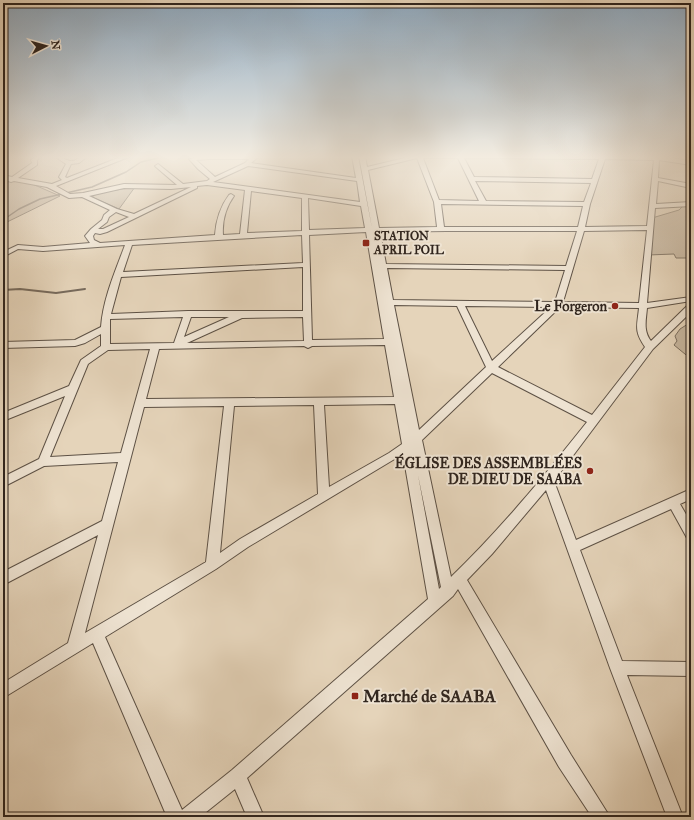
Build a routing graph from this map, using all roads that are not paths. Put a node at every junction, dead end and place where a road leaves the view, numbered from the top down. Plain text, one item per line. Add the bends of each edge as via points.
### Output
1 (66, 194) edge
2 (86, 194) edge
3 (183, 194) edge
4 (247, 194) edge
5 (293, 194) edge
6 (362, 194) edge
7 (368, 194) edge
8 (434, 194) edge
9 (479, 194) edge
10 (590, 194) edge
11 (653, 194) edge
12 (83, 195) junction
13 (231, 196) dead end
14 (305, 196) junction
15 (437, 202) junction
16 (483, 202) junction
17 (364, 204) junction
18 (587, 204) junction
19 (691, 204) edge
20 (652, 206) junction
21 (115, 210) junction
22 (136, 217) junction
23 (441, 228) junction
24 (650, 228) junction
25 (93, 230) junction
26 (373, 230) junction
27 (581, 231) junction
28 (306, 233) junction
29 (243, 236) junction
30 (219, 237) junction
31 (129, 244) junction
32 (99, 245) junction
33 (3, 255) edge
34 (306, 265) junction
35 (384, 266) junction
36 (570, 268) junction
37 (118, 275) junction
38 (691, 299) edge
39 (390, 302) junction
40 (460, 303) junction
41 (558, 305) junction
42 (643, 306) junction
43 (691, 307) edge
44 (188, 314) junction
45 (307, 314) junction
46 (240, 315) junction
47 (106, 317) junction
48 (104, 329) junction
49 (389, 342) junction
50 (177, 344) junction
51 (3, 345) edge
52 (308, 345) junction
53 (155, 346) junction
54 (106, 347) junction
55 (650, 347) junction
56 (491, 368) junction
57 (72, 389) junction
58 (319, 400) junction
59 (404, 400) junction
60 (229, 402) junction
61 (140, 403) junction
62 (3, 417) edge
63 (594, 421) junction
64 (412, 443) junction
65 (125, 457) junction
66 (43, 462) junction
67 (548, 480) junction
68 (3, 482) edge
69 (691, 494) edge
70 (324, 496) junction
71 (673, 502) junction
72 (108, 524) junction
73 (691, 534) edge
74 (573, 547) junction
75 (212, 565) junction
76 (3, 579) edge
77 (459, 579) junction
78 (448, 591) junction
79 (435, 602) junction
80 (96, 633) junction
81 (74, 647) junction
82 (617, 668) junction
83 (691, 669) edge
84 (3, 692) edge
85 (238, 776) junction
86 (176, 817) edge
87 (187, 817) edge
88 (256, 817) edge
89 (602, 817) edge
90 (675, 817) edge

1 - 12 street
2 - 12 street
3 - 22 street
4 - 29 street
5 - 14 street
6 - 17 street
7 - 26 street
8 - 15 street
9 - 16 street
10 - 18 street
11 - 20 street
12 - 21 street
13 - 30 street via 219,225
14 - 17 street
14 - 28 street
15 - 16 street
15 - 23 street
16 - 18 street
17 - 26 street
18 - 27 street
19 - 20 street
20 - 24 street
21 - 22 street
21 - 25 street via 105,216 105,221
22 - 25 street via 102,232
23 - 26 street
23 - 27 street
24 - 27 street
24 - 42 street
25 - 32 street via 89,238
26 - 28 street
26 - 35 street
26 - 49 street
27 - 36 street
28 - 29 street
28 - 34 street
29 - 30 street
30 - 31 street
31 - 32 street
31 - 37 street
32 - 33 street via 35,250 16,246
34 - 37 street
34 - 45 street
35 - 36 street
35 - 39 street
36 - 41 street
37 - 47 street
38 - 42 street
39 - 40 street
39 - 59 street
40 - 41 street
40 - 56 street
41 - 42 street
41 - 56 street
42 - 55 street via 642,336
43 - 55 street
44 - 46 street
44 - 47 street
44 - 50 street
45 - 46 street
45 - 52 street
46 - 50 street
47 - 48 street
48 - 51 street via 74,343
48 - 54 street
49 - 52 street
49 - 59 street
50 - 52 street
50 - 53 street
53 - 54 street
53 - 61 street
54 - 57 street via 84,362
55 - 63 street
56 - 63 street
56 - 64 street
57 - 62 street
57 - 66 street
58 - 59 street
58 - 60 street
58 - 70 street
59 - 64 street
60 - 61 street
60 - 75 street
61 - 65 street
63 - 67 street
64 - 70 street
64 - 78 street
64 - 79 street
65 - 66 street
65 - 72 street
66 - 68 street
67 - 74 street
67 - 77 street via 488,550
69 - 71 street
70 - 75 street
71 - 73 street
71 - 74 street
72 - 76 street
72 - 81 street
74 - 82 street
75 - 80 street
77 - 78 street
77 - 89 street via 565,761
78 - 79 street
79 - 85 street
80 - 81 street
80 - 86 street
81 - 84 street
82 - 83 street
82 - 90 street
85 - 87 street
85 - 88 street

